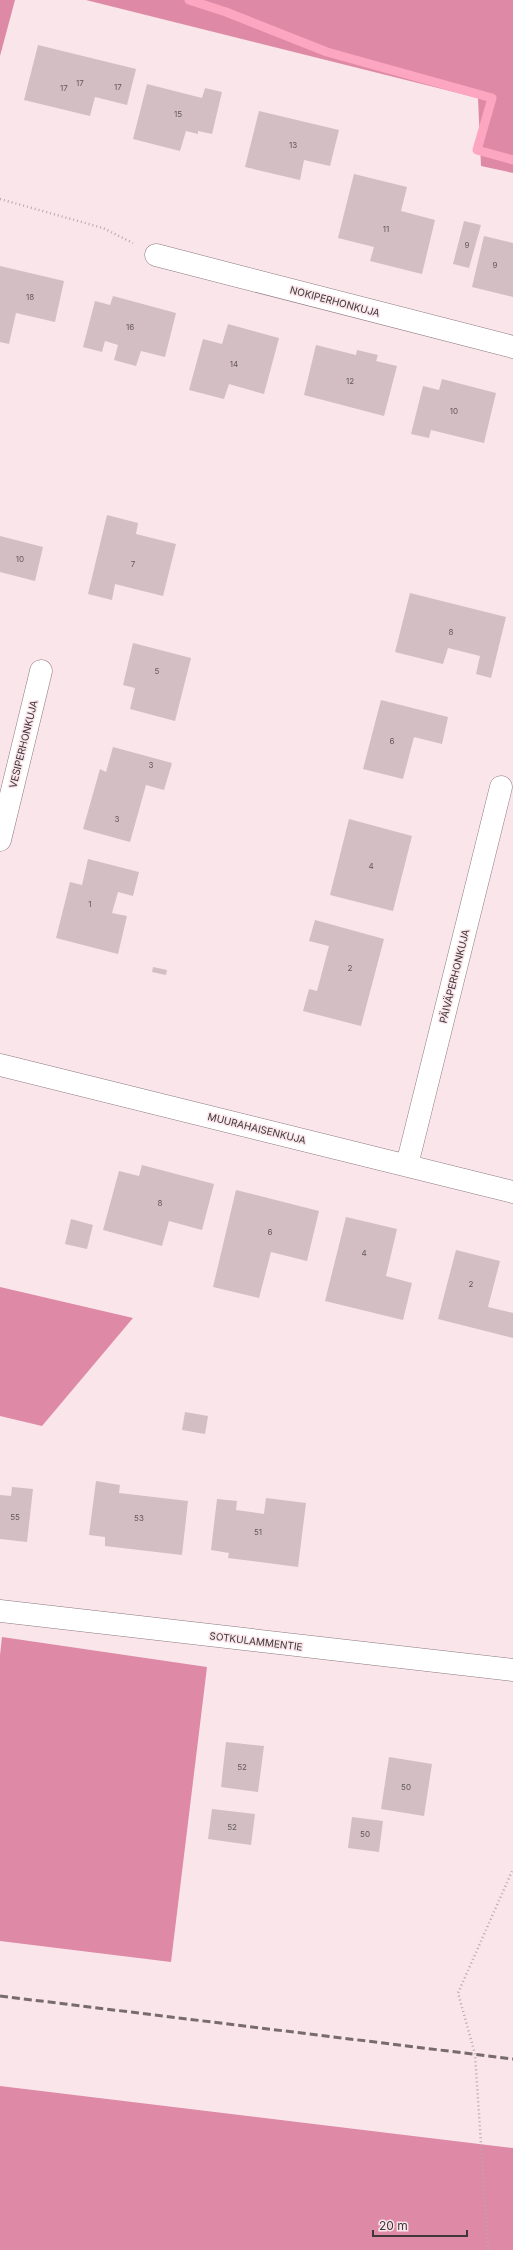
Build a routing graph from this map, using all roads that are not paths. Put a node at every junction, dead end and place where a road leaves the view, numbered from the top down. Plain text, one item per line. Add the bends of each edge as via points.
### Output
1 (156, 254) road end
2 (513, 347) edge
3 (40, 671) dead end
4 (501, 787) dead end
5 (0, 840) edge
6 (0, 1065) edge
7 (407, 1165) junction
8 (513, 1192) edge
9 (0, 1611) edge
10 (513, 1670) edge

1 - 2 street, NOKIPERHONKUJA
3 - 5 street, VESIPERHONKUJA
4 - 7 street, PÄIVÄPERHONKUJA
6 - 7 street, MUURAHAISENKUJA
7 - 8 street, MUURAHAISENKUJA
9 - 10 street, SOTKULAMMENTIE

